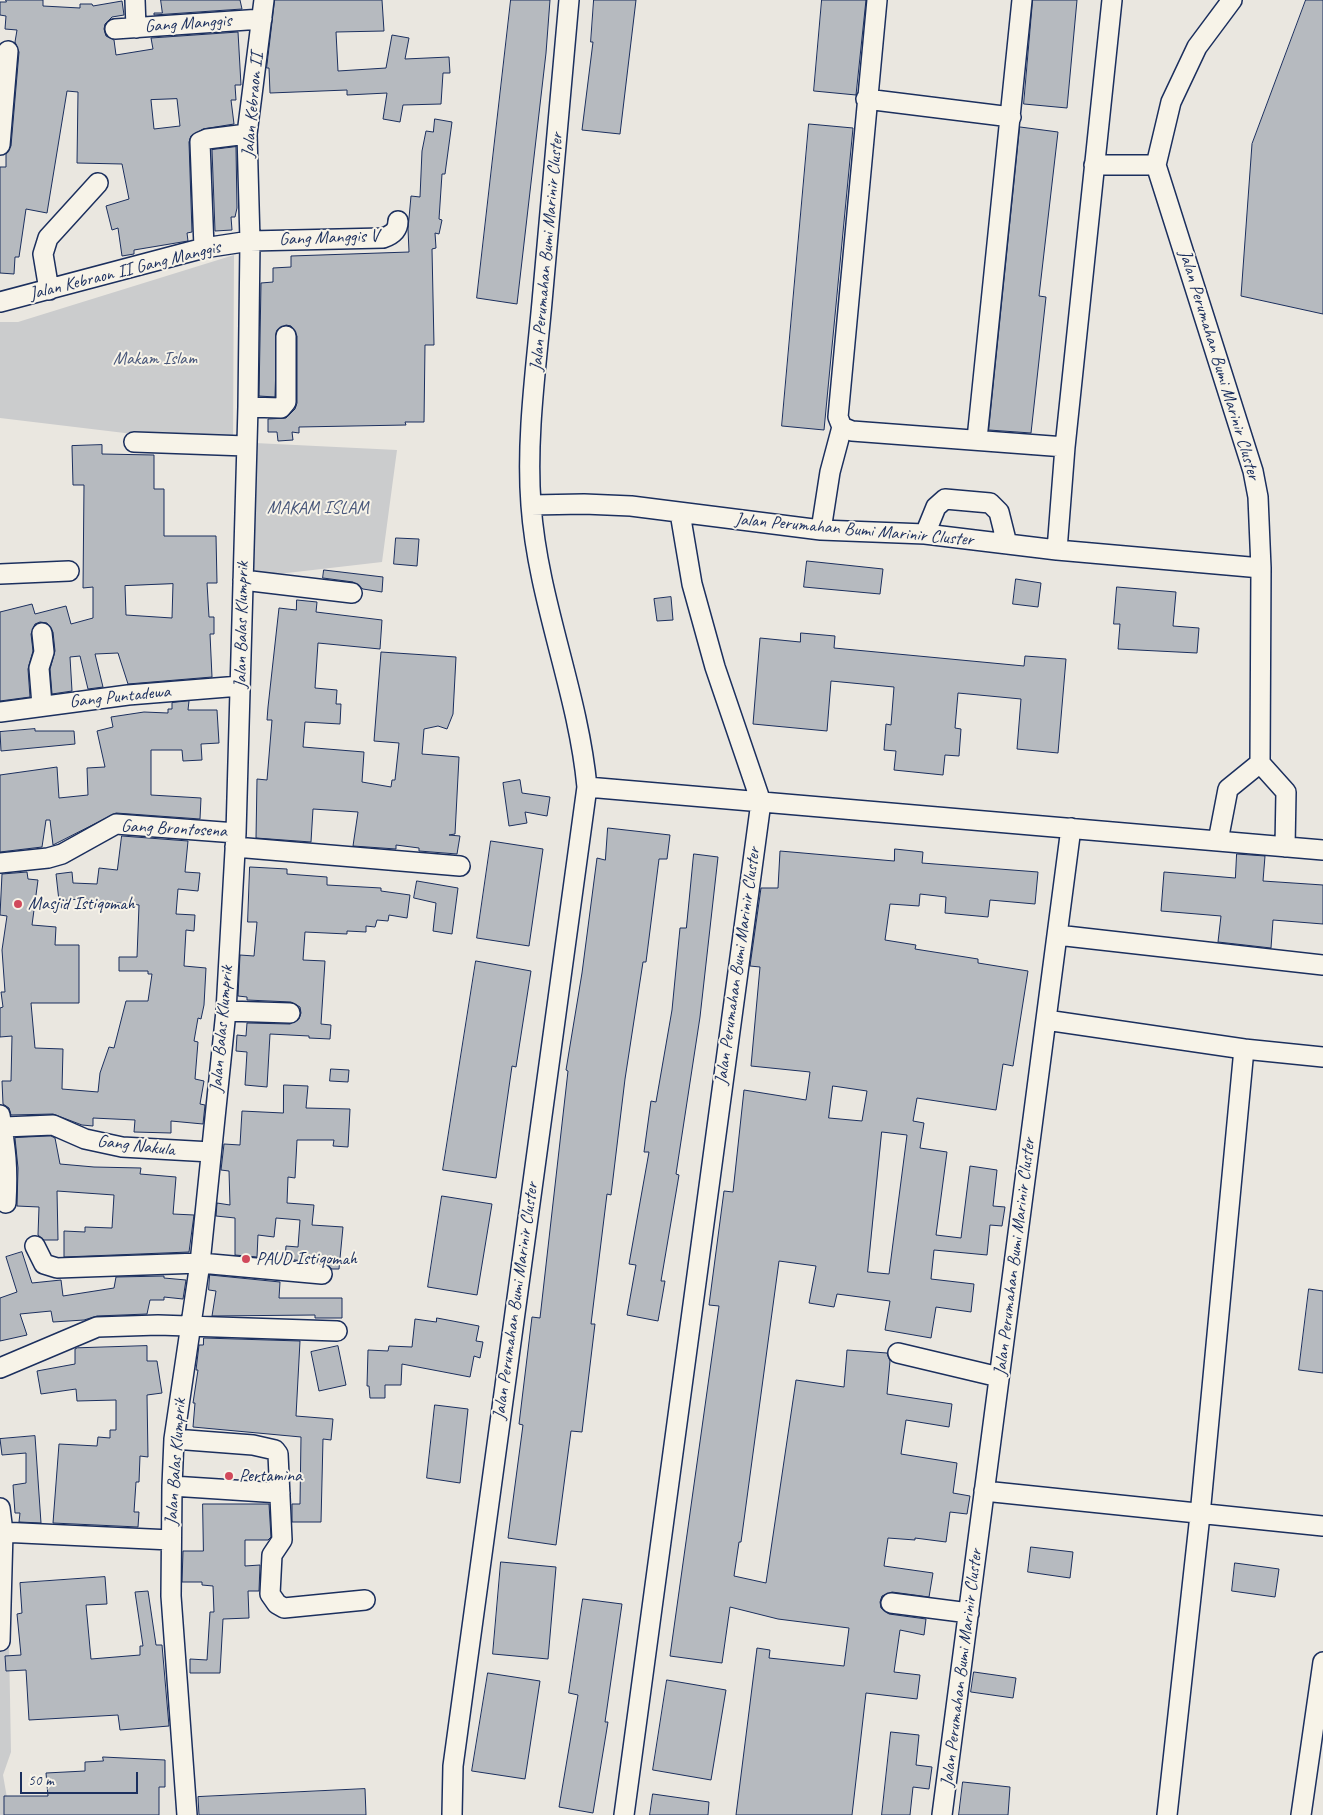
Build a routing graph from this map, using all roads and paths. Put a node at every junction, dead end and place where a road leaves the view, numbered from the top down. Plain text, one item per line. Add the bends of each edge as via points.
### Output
1 (136, 0) edge
2 (264, 0) edge
3 (569, 0) edge
4 (877, 0) edge
5 (1022, 0) edge
6 (1112, 0) edge
7 (1232, 0) edge
8 (262, 19) junction
9 (136, 28) junction
10 (115, 30) dead end
11 (8, 51) dead end
12 (866, 99) junction
13 (1011, 117) junction
14 (247, 134) junction
15 (0, 145) edge
16 (1094, 165) junction
17 (1156, 165) junction
18 (98, 183) dead end
19 (398, 221) dead end
20 (250, 241) junction
21 (204, 248) junction
22 (49, 290) junction
23 (0, 302) edge
24 (286, 336) dead end
25 (248, 407) junction
26 (842, 427) junction
27 (977, 438) junction
28 (134, 442) dead end
29 (246, 446) junction
30 (1065, 447) junction
31 (531, 505) junction
32 (680, 513) junction
33 (821, 530) junction
34 (925, 534) junction
35 (1007, 544) junction
36 (1057, 550) junction
37 (1261, 568) junction
38 (69, 571) dead end
39 (0, 574) edge
40 (242, 580) junction
41 (352, 593) dead end
42 (42, 633) dead end
43 (240, 686) junction
44 (42, 706) junction
45 (0, 712) edge
46 (1260, 763) junction
47 (587, 787) junction
48 (761, 802) junction
49 (1071, 828) junction
50 (235, 840) junction
51 (1218, 841) junction
52 (1285, 847) junction
53 (1323, 850) edge
54 (0, 863) edge
55 (460, 866) dead end
56 (1057, 935) junction
57 (1323, 964) edge
58 (226, 1011) junction
59 (290, 1013) dead end
60 (1046, 1020) junction
61 (1244, 1050) junction
62 (1323, 1057) edge
63 (2, 1121) edge
64 (211, 1152) junction
65 (6, 1203) dead end
66 (35, 1246) dead end
67 (200, 1263) junction
68 (322, 1274) dead end
69 (191, 1327) junction
70 (336, 1331) dead end
71 (898, 1353) dead end
72 (0, 1368) edge
73 (999, 1377) junction
74 (174, 1439) junction
75 (172, 1486) junction
76 (984, 1491) junction
77 (280, 1493) junction
78 (0, 1508) edge
79 (1200, 1515) junction
80 (1323, 1526) edge
81 (2, 1532) edge
82 (171, 1540) junction
83 (365, 1600) dead end
84 (891, 1603) dead end
85 (969, 1613) junction
86 (0, 1641) edge
87 (1323, 1662) edge
88 (186, 1815) edge
89 (452, 1815) edge
90 (624, 1815) edge
91 (942, 1815) edge
92 (1167, 1815) edge
93 (1301, 1815) edge

1 - 9 street
2 - 8 street, Jalan Kebraon II
3 - 31 street, Jalan Perumahan Bumi Marinir Cluster via 534,394
4 - 12 street
5 - 13 street
6 - 16 street
7 - 17 street via 1197,47 1171,102
8 - 9 street, Gang Manggis
8 - 14 street, Jalan Kebraon II
9 - 10 street, Gang Manggis
11 - 15 street
12 - 13 street
12 - 26 street via 838,416
13 - 27 street
14 - 20 street, Jalan Kebraon II
14 - 21 street via 200,142
16 - 17 street
16 - 30 street
17 - 37 street, Jalan Perumahan Bumi Marinir Cluster via 1253,471 1258,497
18 - 22 street via 48,238 43,254
19 - 20 street, Gang Manggis V via 392,235 383,238
20 - 21 street, Jalan Kebraon II Gang Manggis
20 - 25 street, Jalan Balas Klumprik
21 - 22 street, Jalan Kebraon II Gang Manggis
22 - 23 street, Jalan Kebraon II Gang Manggis
24 - 25 street via 286,402 281,408
25 - 29 street, Jalan Balas Klumprik
26 - 27 street via 852,431
26 - 33 street via 830,472
27 - 30 street
28 - 29 street
29 - 40 street, Jalan Balas Klumprik
30 - 36 street
31 - 32 street, Jalan Perumahan Bumi Marinir Cluster via 631,506
31 - 47 street, Jalan Perumahan Bumi Marinir Cluster via 540,576 567,676
32 - 33 street, Jalan Perumahan Bumi Marinir Cluster
32 - 48 street, Jalan Perumahan Bumi Marinir Cluster via 692,584 712,658
33 - 34 street, Jalan Perumahan Bumi Marinir Cluster
34 - 35 street, Jalan Perumahan Bumi Marinir Cluster
34 - 35 street via 936,507 945,500 990,503 999,512
35 - 36 street, Jalan Perumahan Bumi Marinir Cluster
36 - 37 street, Jalan Perumahan Bumi Marinir Cluster
37 - 46 street, Jalan Perumahan Bumi Marinir Cluster
38 - 39 street
40 - 41 street
40 - 43 street, Jalan Balas Klumprik
42 - 44 street via 44,652 39,668
43 - 44 street, Gang Puntadewa
43 - 50 street, Jalan Balas Klumprik
44 - 45 street, Gang Puntadewa
46 - 51 street via 1228,789
46 - 52 street via 1286,792
47 - 48 street
47 - 89 street, Jalan Perumahan Bumi Marinir Cluster via 454,1756
48 - 49 street
48 - 90 street, Jalan Perumahan Bumi Marinir Cluster
49 - 51 street
49 - 56 street, Jalan Perumahan Bumi Marinir Cluster
50 - 54 street, Gang Brontosena via 121,824 62,854
50 - 55 street, Gang Brontosena
50 - 58 street, Jalan Balas Klumprik
51 - 52 street
52 - 53 street
56 - 57 street
56 - 60 street, Jalan Perumahan Bumi Marinir Cluster
58 - 59 street
58 - 64 street, Jalan Balas Klumprik
60 - 61 street
60 - 73 street, Jalan Perumahan Bumi Marinir Cluster
61 - 62 street
61 - 79 street
63 - 64 street, Gang Nakula via 60,1126 85,1139 122,1147
63 - 65 street via 8,1166
64 - 67 street, Jalan Balas Klumprik
66 - 67 street via 44,1264 57,1268
67 - 68 street
67 - 69 street, Jalan Balas Klumprik
69 - 70 street
69 - 72 street via 97,1327
69 - 74 street, Jalan Balas Klumprik
71 - 73 street
73 - 76 street, Jalan Perumahan Bumi Marinir Cluster
74 - 75 street, Jalan Balas Klumprik
74 - 77 street via 253,1445 275,1450 278,1454
75 - 77 street
75 - 82 street, Jalan Balas Klumprik
76 - 79 street
76 - 85 street, Jalan Perumahan Bumi Marinir Cluster
77 - 83 street via 282,1540 272,1555 270,1594 277,1604 284,1608
78 - 81 street
79 - 80 street
79 - 92 street
81 - 82 street
81 - 86 street
82 - 88 street, Jalan Balas Klumprik via 171,1596
84 - 85 street
85 - 91 street, Jalan Perumahan Bumi Marinir Cluster
87 - 93 street

